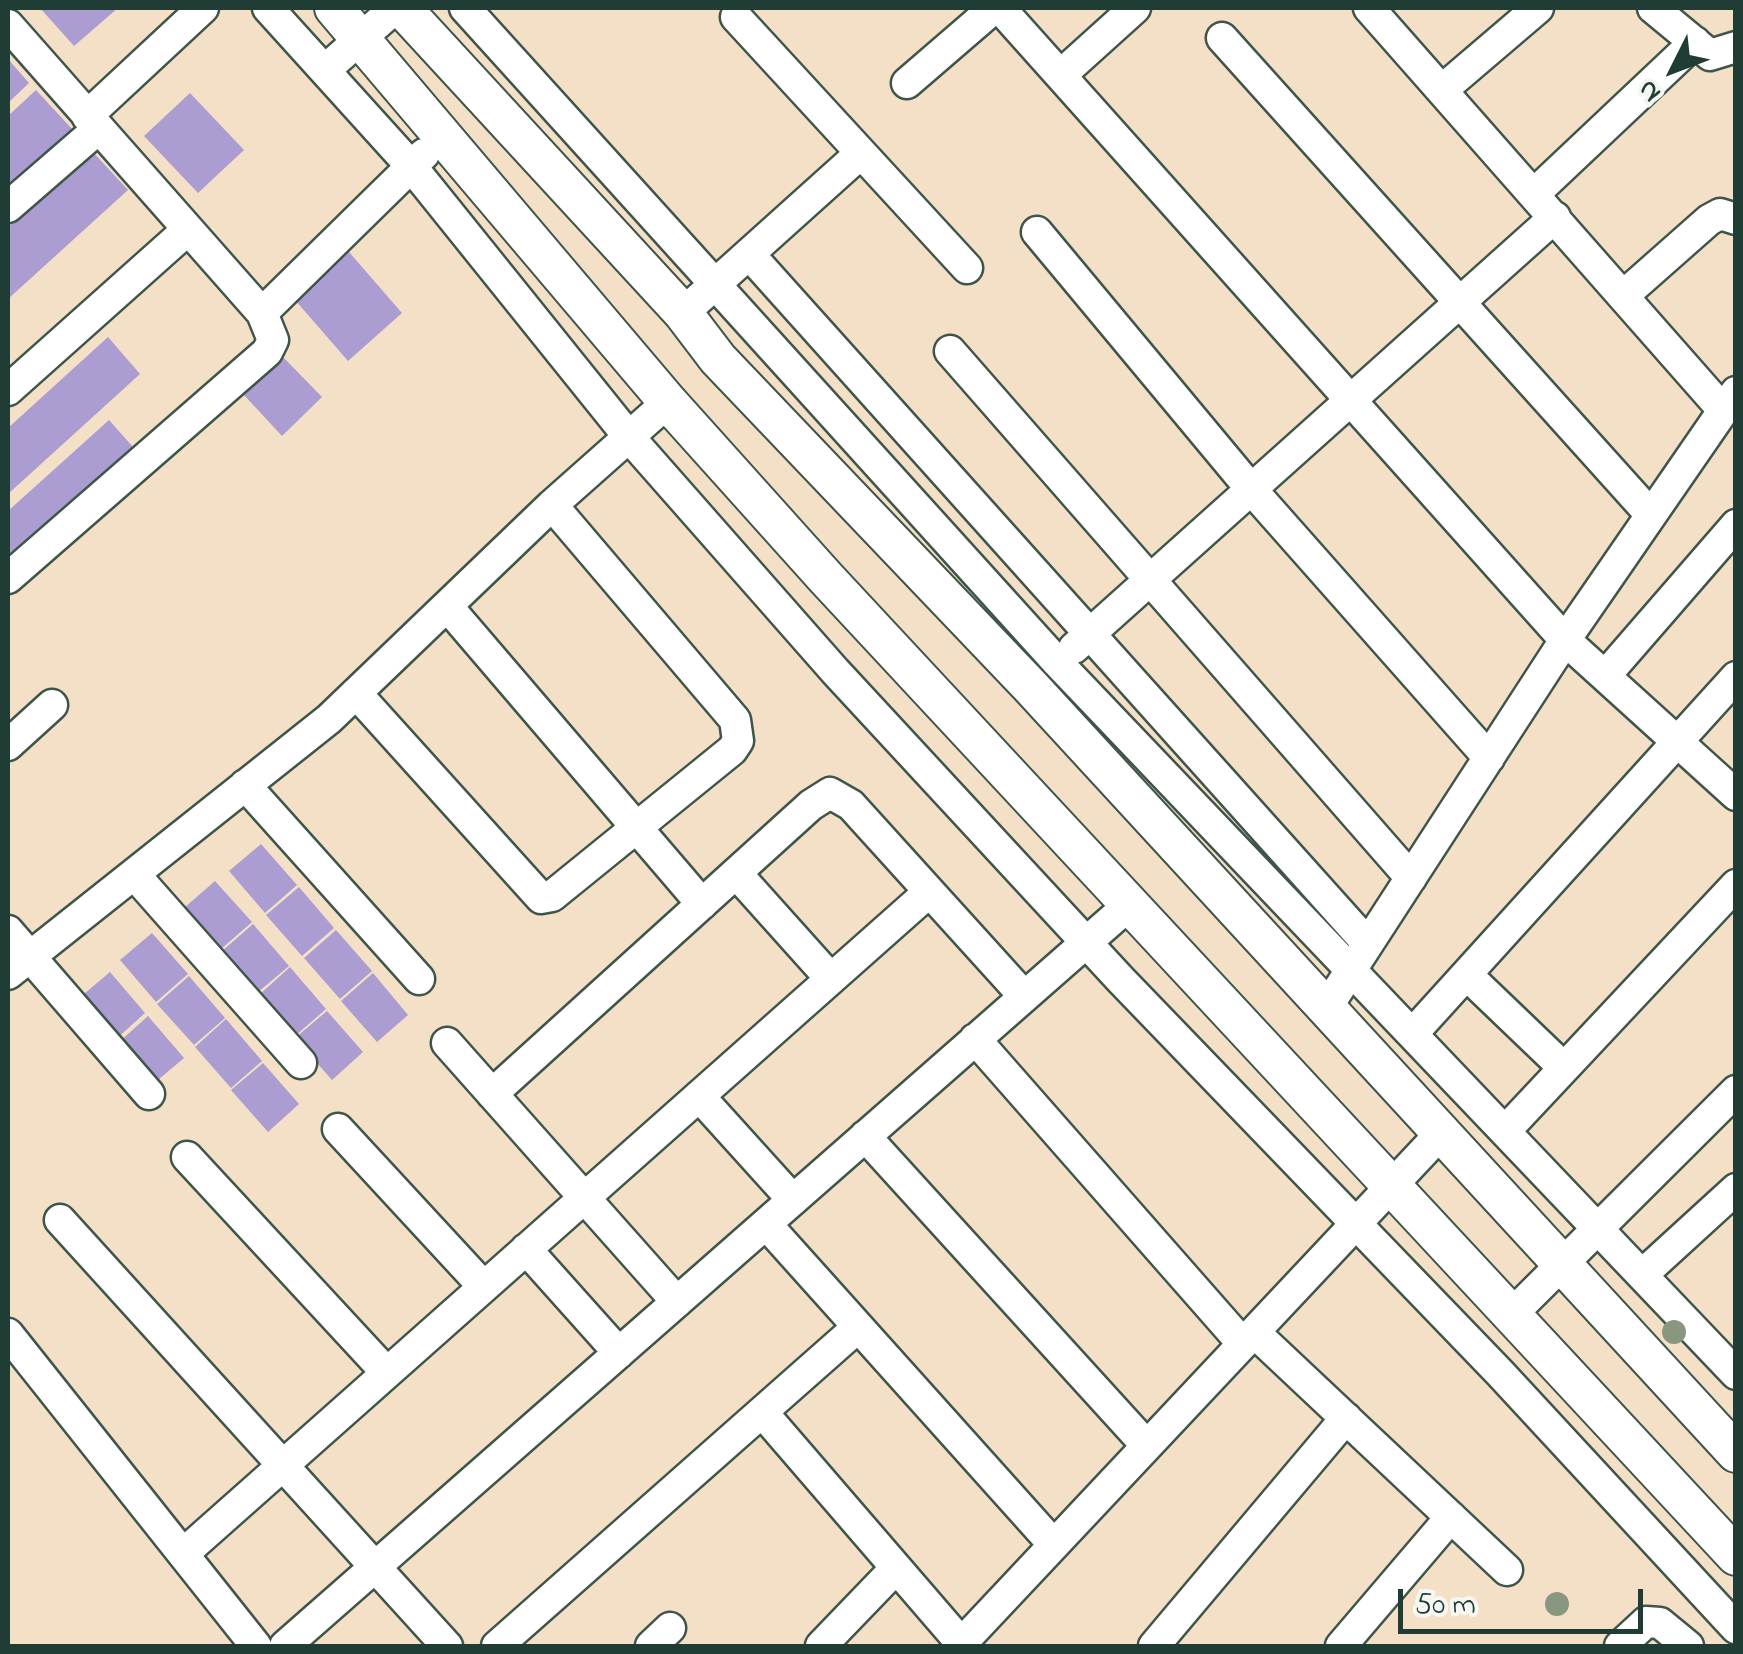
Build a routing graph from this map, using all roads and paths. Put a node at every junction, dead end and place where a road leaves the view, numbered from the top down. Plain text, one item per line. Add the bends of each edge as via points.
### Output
1 (203, 8) edge
2 (268, 8) edge
3 (334, 8) edge
4 (399, 8) edge
5 (465, 8) edge
6 (997, 8) edge
7 (1135, 8) edge
8 (1369, 8) edge
9 (1538, 8) edge
10 (1653, 8) edge
11 (736, 17) dead end
12 (8, 25) edge
13 (1222, 38) dead end
14 (360, 39) junction
15 (1695, 42) junction
16 (1736, 48) edge
17 (325, 70) junction
18 (1063, 73) junction
19 (907, 82) dead end
20 (1442, 90) junction
21 (93, 122) junction
22 (442, 137) junction
23 (860, 153) junction
24 (412, 166) junction
25 (1534, 194) junction
26 (8, 207) edge
27 (1555, 217) junction
28 (1736, 219) edge
29 (186, 232) junction
30 (1037, 232) dead end
31 (748, 254) junction
32 (967, 268) dead end
33 (715, 285) junction
34 (1623, 296) junction
35 (1458, 304) junction
36 (262, 313) junction
37 (682, 313) junction
38 (950, 351) dead end
39 (8, 390) edge
40 (1350, 400) junction
41 (1729, 401) edge
42 (668, 402) junction
43 (629, 437) junction
44 (1251, 489) junction
45 (552, 505) junction
46 (1651, 515) junction
47 (1736, 525) edge
48 (8, 578) edge
49 (1150, 580) junction
50 (448, 606) junction
51 (1088, 634) junction
52 (1565, 640) junction
53 (1044, 674) junction
54 (1605, 676) junction
55 (1736, 678) edge
56 (356, 692) junction
57 (52, 705) dead end
58 (1678, 742) junction
59 (8, 746) edge
60 (1489, 758) junction
61 (246, 785) junction
62 (1736, 795) edge
63 (638, 829) junction
64 (736, 873) junction
65 (134, 874) junction
66 (1411, 878) junction
67 (1736, 885) edge
68 (929, 892) junction
69 (702, 904) junction
70 (1130, 904) junction
71 (8, 932) edge
72 (1086, 942) junction
73 (1368, 944) junction
74 (18, 965) edge
75 (1350, 972) junction
76 (1466, 975) junction
77 (418, 979) dead end
78 (830, 979) junction
79 (1024, 996) junction
80 (1328, 1007) junction
81 (1414, 1032) junction
82 (976, 1039) junction
83 (448, 1043) dead end
84 (301, 1063) dead end
85 (1564, 1068) junction
86 (1736, 1090) edge
87 (149, 1094) dead end
88 (492, 1094) junction
89 (699, 1096) junction
90 (338, 1128) dead end
91 (1506, 1129) junction
92 (1442, 1131) junction
93 (865, 1136) junction
94 (187, 1157) dead end
95 (1392, 1186) junction
96 (1736, 1190) edge
97 (584, 1198) junction
98 (793, 1200) junction
99 (60, 1220) dead end
100 (766, 1224) junction
101 (1356, 1224) junction
102 (1599, 1226) junction
103 (526, 1249) junction
104 (1562, 1261) junction
105 (1643, 1274) junction
106 (484, 1286) junction
107 (677, 1302) junction
108 (1512, 1315) junction
109 (858, 1327) junction
110 (8, 1334) edge
111 (1249, 1338) junction
112 (619, 1352) junction
113 (1732, 1365) edge
114 (388, 1373) junction
115 (762, 1412) junction
116 (1346, 1418) junction
117 (1147, 1446) junction
118 (1736, 1452) edge
119 (282, 1466) junction
120 (1451, 1516) junction
121 (1054, 1546) junction
122 (183, 1554) junction
123 (1736, 1556) edge
124 (374, 1568) junction
125 (896, 1568) junction
126 (1507, 1570) dead end
127 (1736, 1628) edge
128 (960, 1645) edge
129 (256, 1646) edge
130 (285, 1646) edge
131 (446, 1646) edge
132 (498, 1646) edge
133 (821, 1646) edge
134 (1154, 1646) edge
135 (1340, 1646) edge
136 (1620, 1646) edge
137 (1688, 1646) edge

1 - 21 street
2 - 17 street
3 - 14 street
4 - 14 street
4 - 37 street
5 - 33 street
6 - 18 street
6 - 19 street
7 - 18 street
8 - 20 street
9 - 20 street
10 - 15 street
11 - 23 street
12 - 21 street
13 - 35 street
14 - 17 street
14 - 22 street
15 - 16 street via 1710,55
15 - 25 street
17 - 24 street
18 - 40 street
20 - 25 street
21 - 26 street
21 - 29 street
22 - 24 street
22 - 42 street
23 - 31 street
23 - 32 street
24 - 36 street
24 - 43 street
25 - 27 street
27 - 34 street
27 - 35 street
28 - 34 street via 1720,214 1709,220
29 - 36 street
29 - 39 street
30 - 44 street
31 - 33 street
31 - 51 street
33 - 37 street
33 - 53 street
34 - 41 street
35 - 40 street
35 - 46 street
36 - 48 street via 272,327 267,352
37 - 53 street via 718,359
38 - 49 street
40 - 44 street
40 - 52 street
41 - 46 street
42 - 43 street
42 - 70 street
43 - 45 street
43 - 72 street
44 - 49 street
44 - 60 street
45 - 50 street
45 - 63 street via 739,731 732,750
46 - 52 street
47 - 54 street
49 - 51 street
49 - 66 street
50 - 56 street
50 - 63 street
51 - 53 street
51 - 73 street
52 - 54 street
52 - 60 street
53 - 75 street
53 - 80 street
54 - 58 street
55 - 58 street
56 - 61 street
56 - 63 street via 541,898
57 - 59 street
58 - 62 street
58 - 76 street
60 - 66 street
61 - 65 street
61 - 77 street
63 - 69 street
64 - 68 street via 830,794 851,805
64 - 69 street
64 - 78 street
65 - 74 street
65 - 84 street
66 - 73 street
67 - 85 street
68 - 78 street
68 - 79 street
69 - 88 street
70 - 72 street
70 - 95 street
71 - 74 street
72 - 79 street
72 - 101 street
73 - 75 street
74 - 87 street
75 - 80 street
75 - 81 street
76 - 81 street
76 - 85 street
78 - 89 street
79 - 82 street
80 - 92 street
81 - 91 street
82 - 93 street
82 - 111 street
83 - 88 street
85 - 91 street
86 - 102 street
88 - 97 street
89 - 97 street
89 - 98 street
90 - 106 street
91 - 102 street
92 - 95 street
92 - 104 street
93 - 98 street
93 - 117 street
94 - 114 street
95 - 101 street
95 - 108 street
96 - 105 street
97 - 103 street
97 - 107 street
98 - 100 street
99 - 119 street
100 - 107 street
100 - 109 street
101 - 111 street
101 - 127 street
102 - 104 street
102 - 105 street
103 - 106 street
103 - 112 street
104 - 108 street
104 - 118 street
105 - 113 street
106 - 114 street
107 - 112 street
108 - 123 street
109 - 115 street
109 - 121 street
110 - 122 street
111 - 116 street
111 - 117 street
112 - 124 street
114 - 119 street
115 - 125 street
115 - 132 street
116 - 120 street
116 - 134 street
117 - 121 street
119 - 122 street
119 - 124 street
120 - 126 street
120 - 135 street
121 - 128 street
122 - 129 street
124 - 130 street
124 - 131 street
125 - 128 street
125 - 133 street
136 - 137 street via 1646,1622 1660,1623

